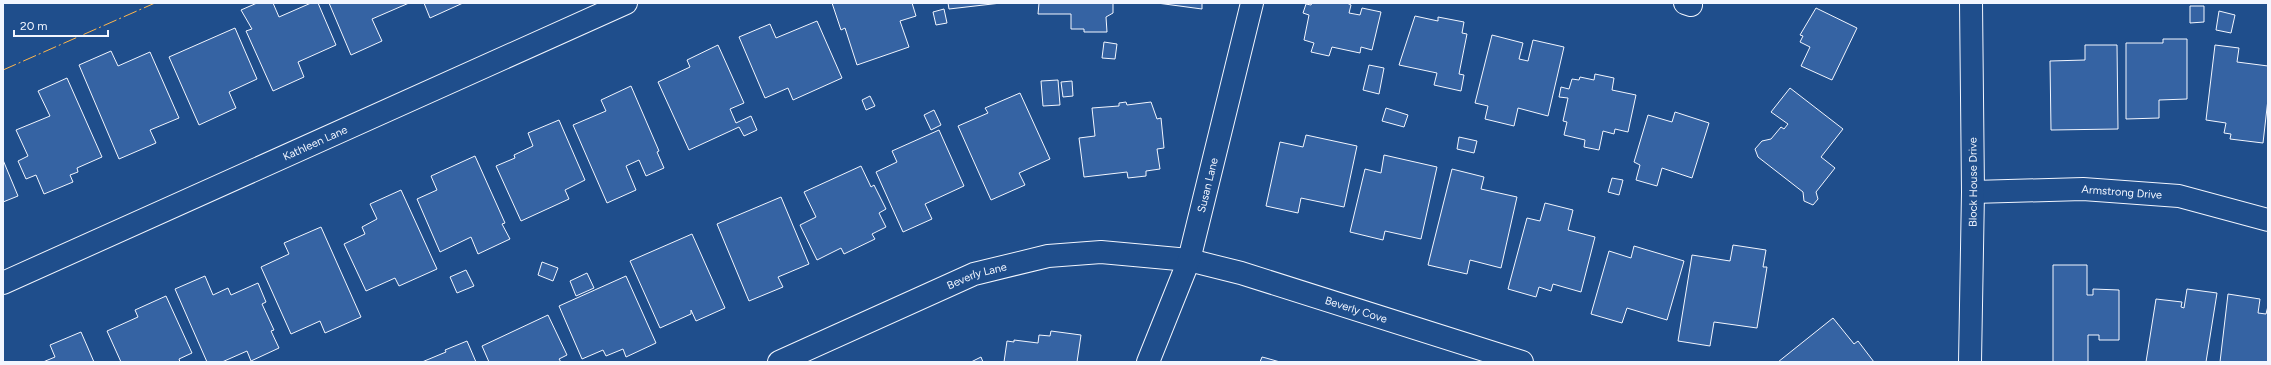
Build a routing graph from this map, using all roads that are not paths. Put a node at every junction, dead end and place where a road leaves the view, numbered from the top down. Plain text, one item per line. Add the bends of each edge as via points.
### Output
1 (626, 3) edge
2 (1252, 3) edge
3 (1971, 3) edge
4 (1973, 192) junction
5 (2268, 220) edge
6 (1189, 260) junction
7 (3, 283) edge
8 (779, 362) edge
9 (1148, 362) edge
10 (1522, 362) edge
11 (1970, 362) edge

1 - 7 street, Kathleen Lane
2 - 6 street, Susan Lane
3 - 4 street, Block House Drive
4 - 5 street, Armstrong Drive via 2083,189 2179,196
4 - 11 street, Block House Drive
6 - 8 street, Beverly Lane via 1101,252 1048,256 981,272
6 - 9 street, Susan Lane
6 - 10 street, Beverly Cove via 1241,273

